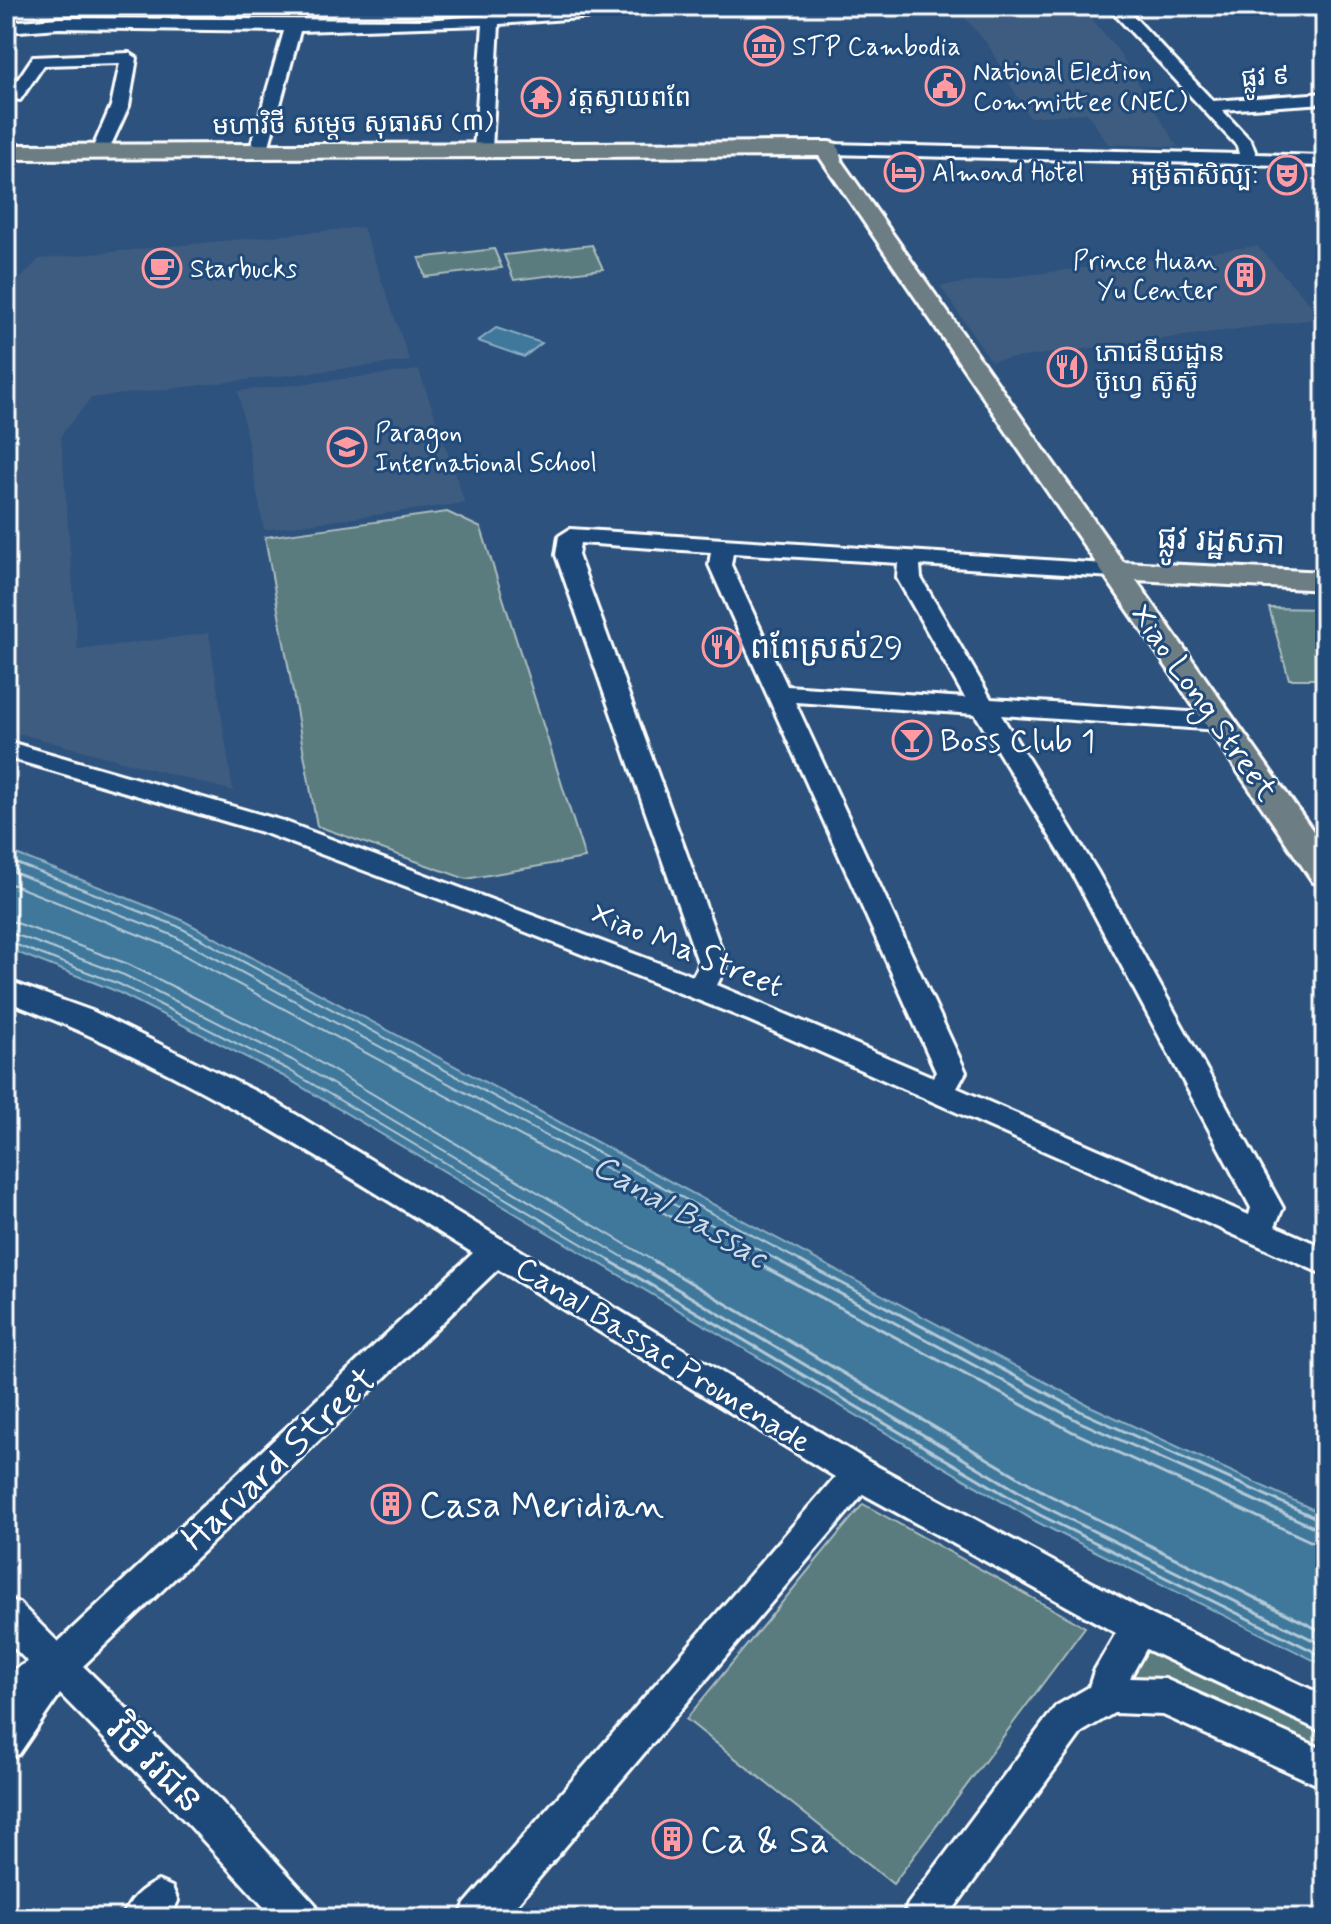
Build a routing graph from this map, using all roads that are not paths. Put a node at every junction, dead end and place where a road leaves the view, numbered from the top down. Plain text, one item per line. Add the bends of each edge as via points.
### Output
1 (675, 6) edge
2 (1115, 6) edge
3 (491, 20) junction
4 (293, 26) junction
5 (6, 27) edge
6 (14, 96) dead end
7 (1325, 98) edge
8 (1208, 106) junction
9 (483, 149) junction
10 (829, 149) junction
11 (6, 152) edge
12 (100, 152) junction
13 (258, 153) junction
14 (1249, 159) junction
15 (1325, 161) edge
16 (723, 546) junction
17 (909, 557) junction
18 (1113, 570) junction
19 (1325, 581) edge
20 (778, 693) junction
21 (983, 707) junction
22 (1219, 722) junction
23 (6, 749) edge
24 (1325, 874) edge
25 (6, 990) edge
26 (700, 990) junction
27 (938, 1094) junction
28 (1257, 1232) junction
29 (496, 1251) junction
30 (1325, 1262) edge
31 (859, 1474) junction
32 (6, 1615) edge
33 (1139, 1627) junction
34 (59, 1665) junction
35 (6, 1693) edge
36 (1110, 1695) junction
37 (1325, 1715) edge
38 (6, 1741) edge
39 (1325, 1769) edge
40 (301, 1918) edge
41 (479, 1918) edge
42 (922, 1918) edge

1 - 3 street
2 - 8 street
3 - 4 street
3 - 9 street
4 - 5 street
4 - 13 street
6 - 12 street via 39,60 129,58 120,106
7 - 8 street, ផ្លូវ ៩
8 - 14 street via 1245,145
9 - 10 main road, មហាវិថី សម្តេច សុធារស (៣)
9 - 13 main road, មហាវិថី សម្តេច សុធារស (៣)
10 - 14 street, មហាវិថី សម្តេច សុធារស (៣)
10 - 18 main road, Xiao Long Street via 831,162
11 - 12 main road, មហាវិថី សម្តេច សុធារស (៣)
12 - 13 main road, មហាវិថី សម្តេច សុធារស (៣)
14 - 15 street, មហាវិថី សម្តេច សុធារស (៣)
16 - 17 street
16 - 20 street via 720,565
16 - 26 street via 570,536 567,555 713,965
17 - 18 street
17 - 21 street via 909,578
18 - 19 main road, ផ្លូវ រដ្ឋសភា
18 - 22 main road, Xiao Long Street
20 - 21 street
20 - 27 street via 951,1072
21 - 22 street
21 - 28 street via 1084,871 1267,1208
22 - 24 main road, Xiao Long Street
23 - 26 street, Xiao Ma Street via 274,827
25 - 29 street, Canal Bassac Promenade via 82,1018 256,1105
26 - 27 street, Xiao Ma Street
27 - 28 street, Xiao Ma Street
28 - 30 street, Xiao Ma Street
29 - 31 street, Canal Bassac Promenade
29 - 34 street, Harvard Street
31 - 33 street, Canal Bassac Promenade
31 - 41 street
32 - 34 street, វិថី វរជន
33 - 36 street via 1107,1683
33 - 37 street, Canal Bassac Promenade
34 - 35 street, Harvard Street
34 - 38 street, Harvard Street
34 - 40 street, វិថី វរជន
36 - 39 street via 1165,1697
36 - 42 street via 1069,1719

